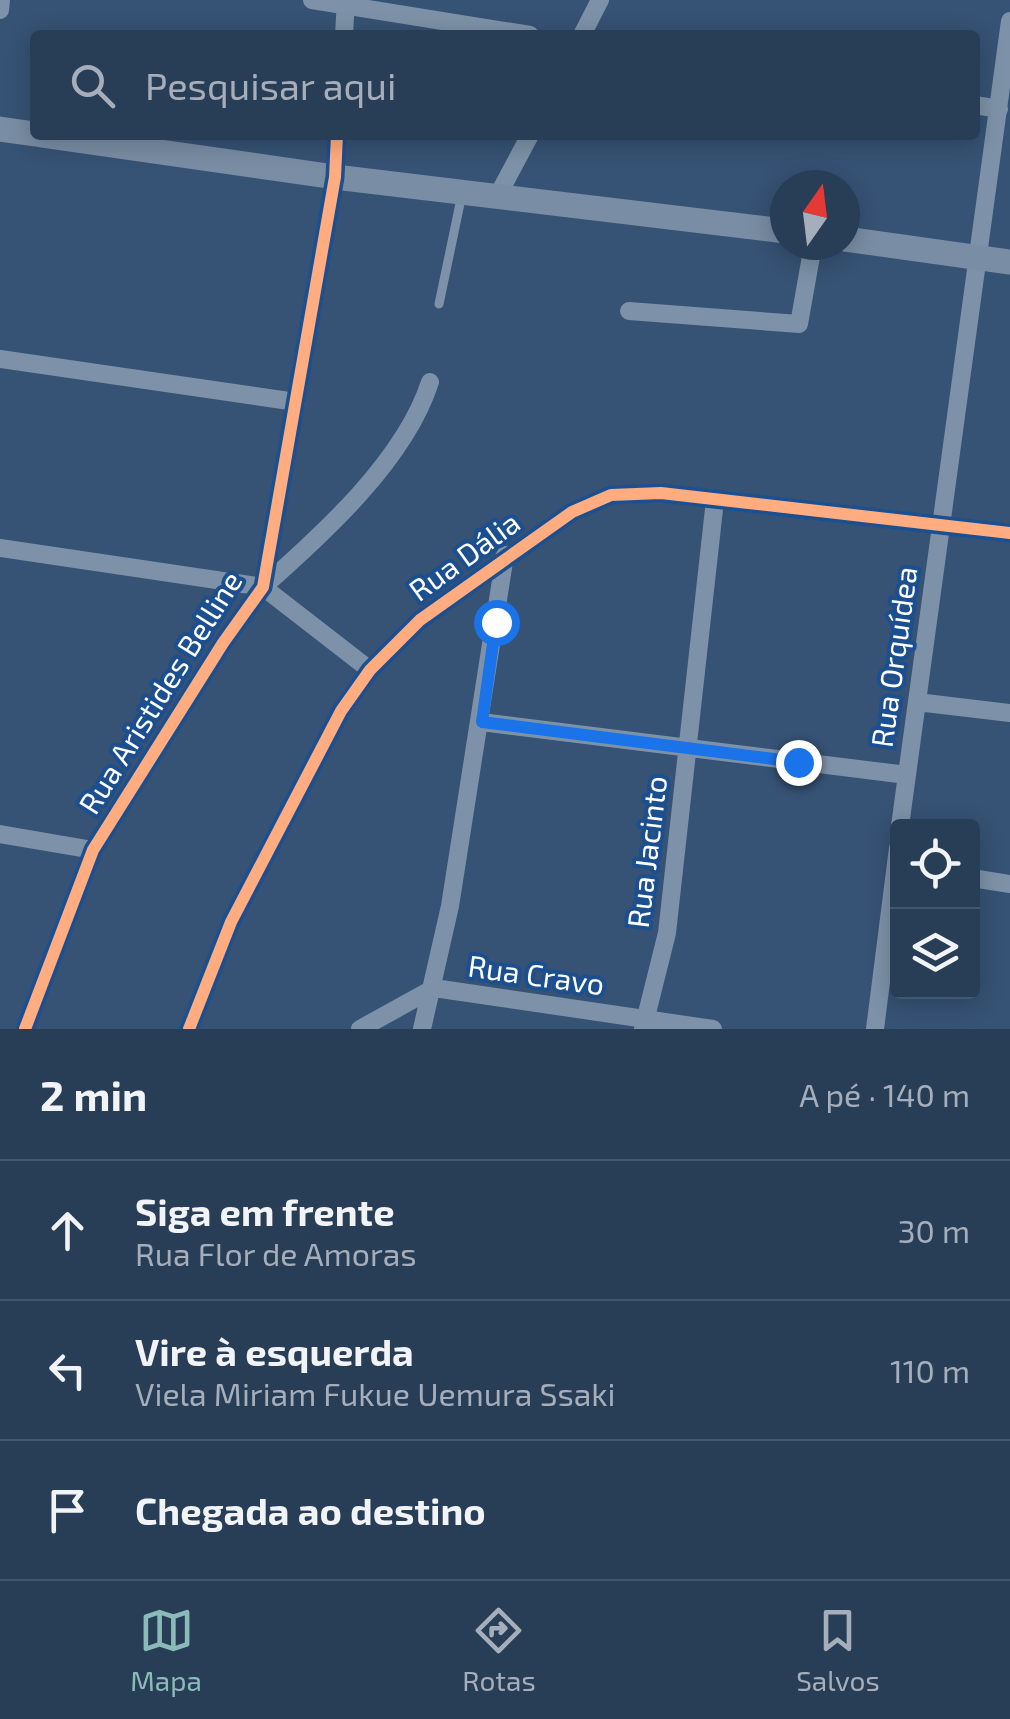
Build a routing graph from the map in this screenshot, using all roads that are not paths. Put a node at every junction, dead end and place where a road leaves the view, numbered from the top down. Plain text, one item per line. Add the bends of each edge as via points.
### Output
1 (1, 0) edge
2 (312, 0) edge
3 (600, 0) edge
4 (346, 2) edge
5 (0, 10) edge
6 (1010, 22) edge
7 (344, 30) edge
8 (502, 30) edge
9 (585, 30) edge
10 (980, 106) edge
11 (999, 109) junction
12 (0, 129) edge
13 (30, 134) edge
14 (73, 140) edge
15 (338, 140) edge
16 (527, 140) edge
17 (335, 177) junction
18 (463, 192) junction
19 (497, 197) junction
20 (770, 229) edge
21 (860, 241) edge
22 (979, 258) junction
23 (810, 260) edge
24 (1010, 262) edge
25 (440, 304) dead end
26 (630, 311) dead end
27 (0, 358) edge
28 (430, 382) dead end
29 (296, 402) junction
30 (715, 500) junction
31 (941, 524) junction
32 (1010, 533) edge
33 (0, 548) edge
34 (505, 555) junction
35 (263, 587) junction
36 (370, 670) junction
37 (918, 702) junction
38 (1010, 713) edge
39 (482, 722) junction
40 (689, 748) junction
41 (908, 775) junction
42 (901, 819) edge
43 (0, 834) edge
44 (92, 850) junction
45 (980, 879) edge
46 (1010, 884) edge
47 (891, 909) edge
48 (434, 988) junction
49 (644, 1024) edge
50 (25, 1029) edge
51 (189, 1029) edge
52 (360, 1029) edge
53 (422, 1029) edge
54 (713, 1029) edge
55 (875, 1029) edge

1 - 5 street
2 - 4 street
3 - 9 street
4 - 7 street
4 - 8 street
6 - 11 street, Rua Orquídea
10 - 11 street
11 - 22 street, Rua Orquídea
12 - 13 main road
14 - 17 main road
15 - 17 street, Rua Aristides Belline
16 - 19 street
17 - 18 main road
17 - 29 street, Rua Aristides Belline
18 - 19 main road
18 - 25 lane
19 - 20 main road
21 - 22 main road
22 - 24 main road
22 - 31 street, Rua Orquídea
23 - 26 street via 799,324
27 - 29 street
28 - 35 street via 409,427 338,518
29 - 35 street, Rua Aristides Belline
30 - 31 street, Rua Dália
30 - 34 street, Rua Dália via 611,495
30 - 40 street, Rua Jacinto
31 - 32 street, Rua Dália
31 - 37 street, Rua Orquídea
33 - 35 street
34 - 36 street, Rua Dália via 420,620
34 - 39 street
35 - 36 street
35 - 44 street, Rua Aristides Belline
36 - 51 street, Rua Dália via 341,711 231,922
37 - 38 street
37 - 41 street, Rua Orquídea
39 - 40 street
39 - 48 street
40 - 41 street
40 - 49 street, Rua Jacinto via 667,934
41 - 42 street, Rua Orquídea
43 - 44 street
44 - 50 street, Rua Aristides Belline
45 - 46 street
47 - 55 street
48 - 49 street, Rua Cravo
48 - 52 street, Rua Cravo
48 - 53 street
49 - 54 street, Rua Cravo

